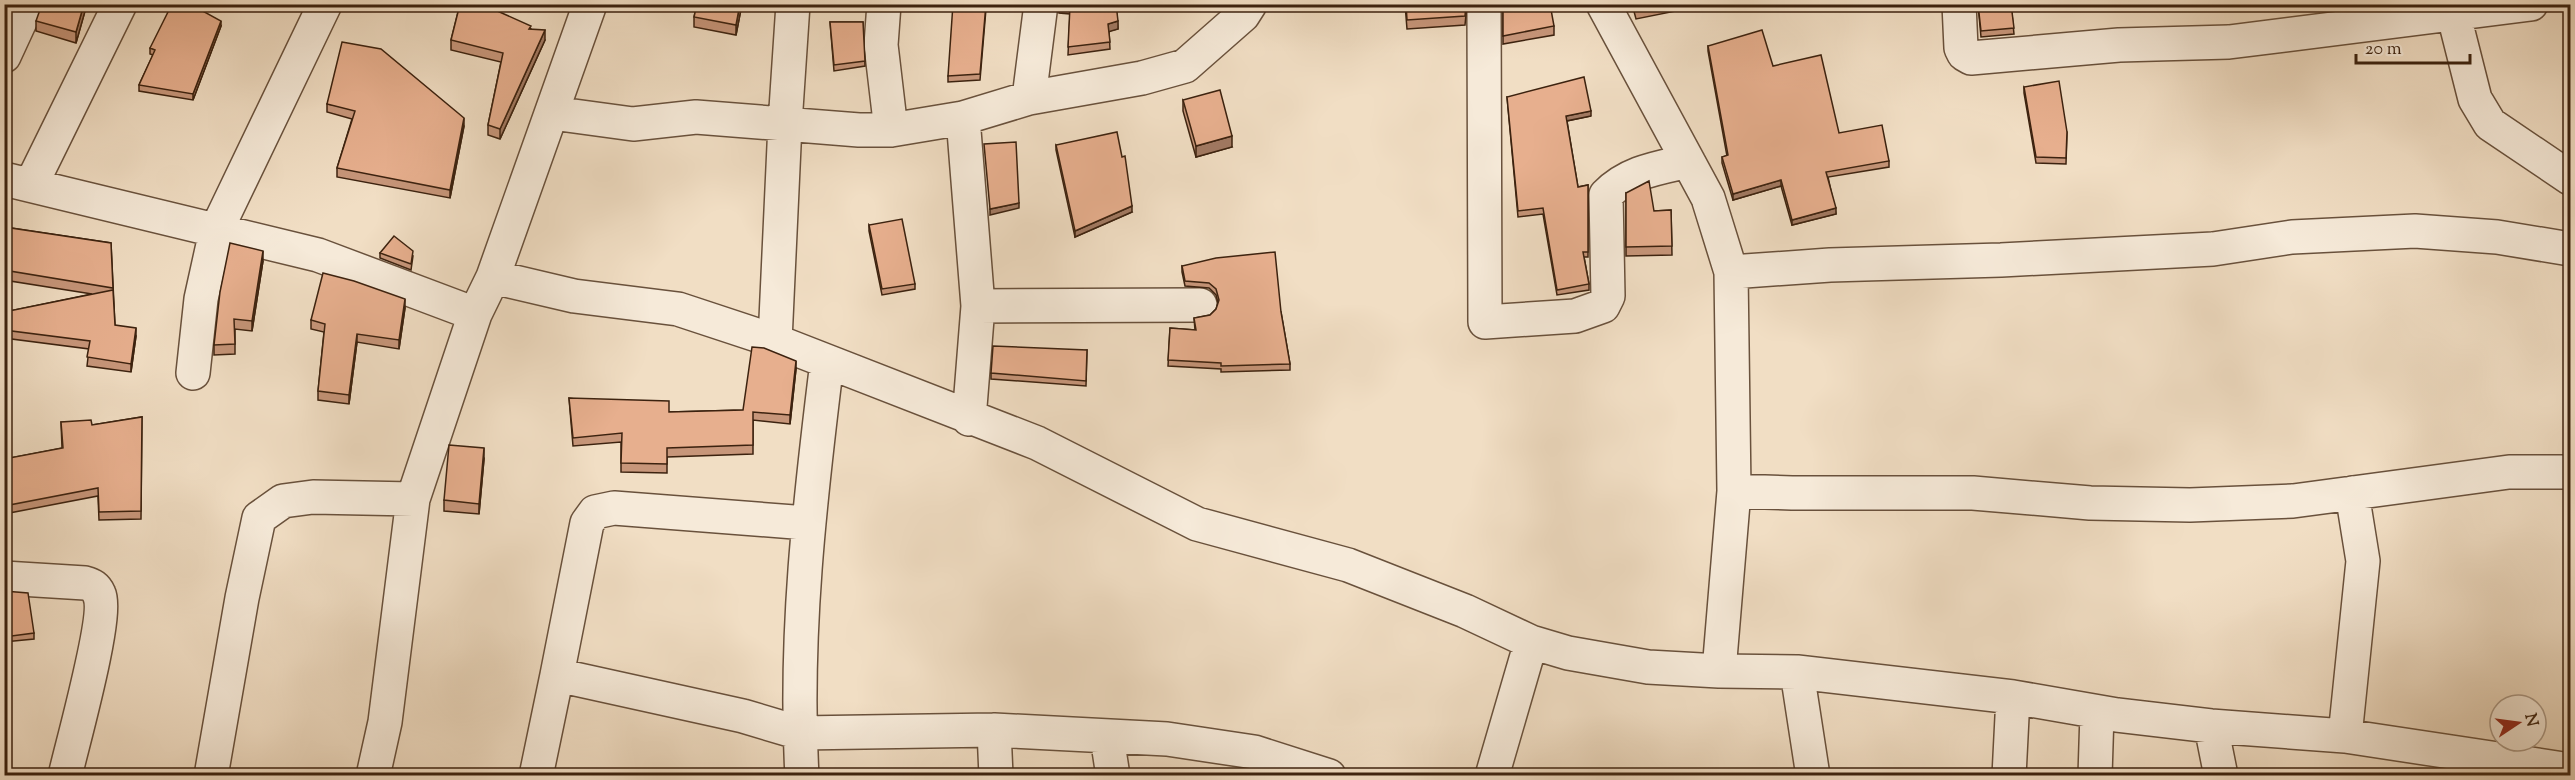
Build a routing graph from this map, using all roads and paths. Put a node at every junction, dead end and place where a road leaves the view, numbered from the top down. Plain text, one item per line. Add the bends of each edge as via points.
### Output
1 (28, 4) edge
2 (120, 4) edge
3 (326, 4) edge
4 (793, 4) edge
5 (884, 4) edge
6 (1041, 4) edge
7 (1250, 4) edge
8 (1484, 4) edge
9 (1603, 4) edge
10 (1959, 4) edge
11 (2531, 4) edge
12 (584, 7) edge
13 (2454, 10) edge
14 (4, 56) edge
15 (1029, 98) junction
16 (552, 113) junction
17 (963, 118) junction
18 (785, 124) junction
19 (891, 130) junction
20 (1688, 160) junction
21 (2571, 178) edge
22 (18, 182) edge
23 (216, 231) junction
24 (2571, 249) edge
25 (1731, 272) junction
26 (492, 277) junction
27 (1200, 305) dead end
28 (978, 306) junction
29 (475, 314) junction
30 (775, 341) junction
31 (827, 362) junction
32 (193, 374) dead end
33 (969, 418) junction
34 (2571, 472) edge
35 (1734, 491) junction
36 (2352, 494) junction
37 (413, 499) junction
38 (807, 523) junction
39 (4, 578) edge
40 (1531, 642) junction
41 (1719, 671) junction
42 (1797, 672) junction
43 (557, 675) junction
44 (2013, 697) junction
45 (2097, 713) junction
46 (2211, 726) junction
47 (994, 730) junction
48 (800, 733) junction
49 (1107, 736) junction
50 (2345, 736) junction
51 (2562, 764) edge
52 (66, 776) edge
53 (211, 776) edge
54 (373, 776) edge
55 (536, 776) edge
56 (802, 776) edge
57 (996, 776) edge
58 (1113, 776) edge
59 (1329, 776) edge
60 (1492, 776) edge
61 (1813, 776) edge
62 (2009, 776) edge
63 (2096, 776) edge
64 (2221, 776) edge

1 - 14 street
2 - 22 street
3 - 23 street
4 - 18 street
5 - 19 street via 881,45
6 - 15 street
7 - 15 street via 1243,15 1185,66 1142,78
8 - 20 street via 1485,322 1575,316 1603,306 1608,296 1606,195 1635,174
9 - 20 street
10 - 13 street via 1961,48 1971,58 2119,45 2229,42
11 - 13 street
12 - 16 street
13 - 21 street via 2475,99 2490,124
15 - 17 street
16 - 18 street via 633,124 696,117
16 - 26 street
17 - 19 street
17 - 28 street
18 - 19 street
18 - 30 street
20 - 25 street via 1708,198
22 - 23 street
23 - 29 street via 318,255
23 - 32 street via 201,299
24 - 25 street via 2497,237 2415,231 2292,237 2213,249
25 - 35 street
26 - 29 street
26 - 30 street via 574,296 678,309
27 - 28 street
28 - 33 street
29 - 37 street
30 - 31 street
31 - 33 street
31 - 38 street
33 - 40 street via 1037,444 1197,524 1348,565
34 - 36 street via 2509,472
35 - 36 street via 1973,493 2190,506
35 - 41 street
36 - 50 street via 2362,561
37 - 53 street via 313,497 283,501 259,518
37 - 54 street via 385,722
38 - 43 street via 614,508 595,512 587,523
38 - 48 street
39 - 52 street via 85,583 95,587 100,595 102,611
40 - 41 street via 1568,654 1648,667
40 - 60 street
41 - 42 street
42 - 44 street
42 - 61 street
43 - 48 street via 743,716
43 - 55 street
44 - 45 street
44 - 62 street
45 - 46 street
45 - 63 street
46 - 50 street
46 - 64 street
47 - 48 street
47 - 49 street
47 - 57 street
48 - 56 street
49 - 58 street
49 - 59 street via 1167,739 1254,752
50 - 51 street

